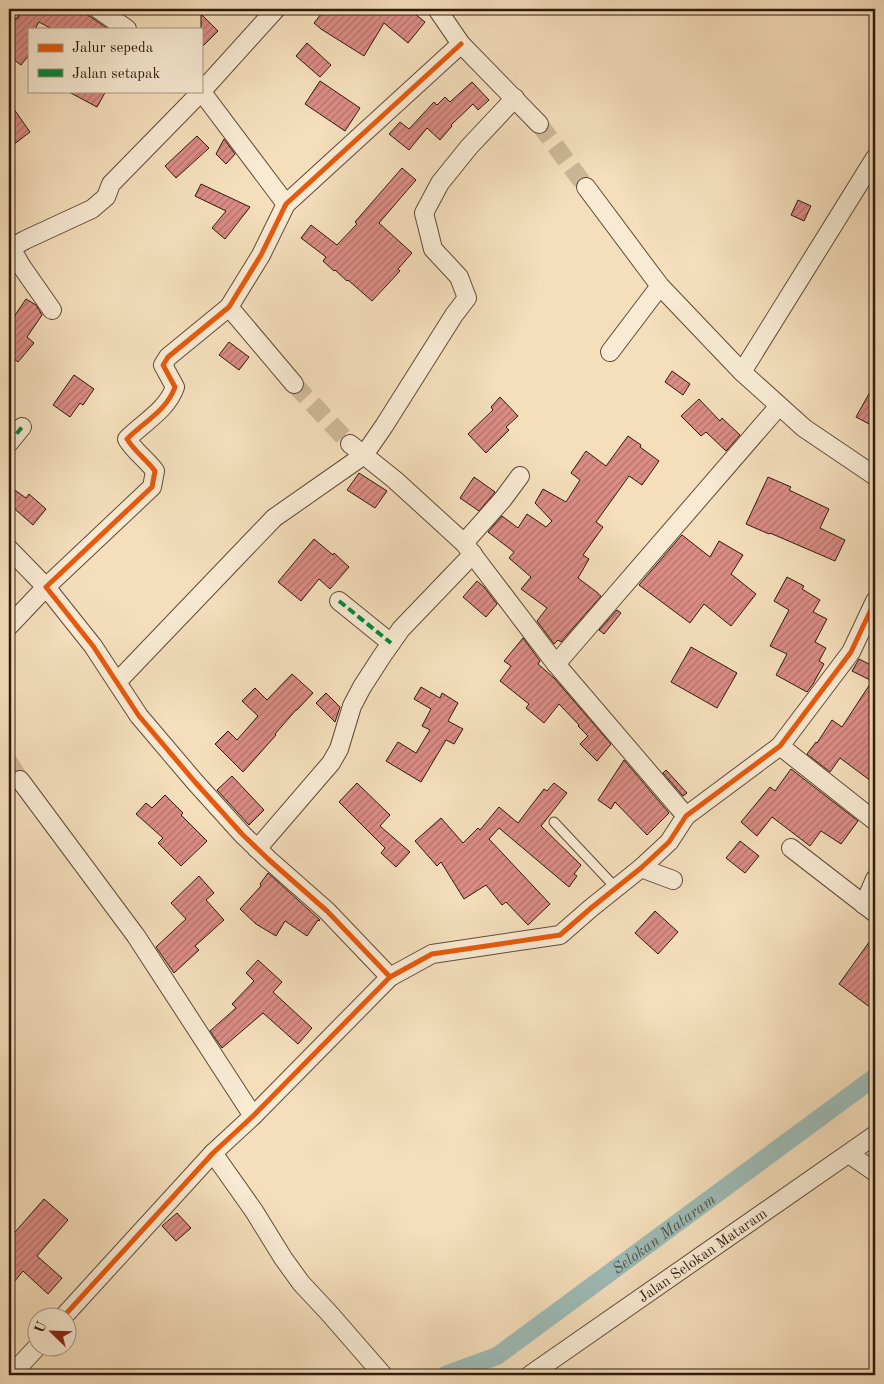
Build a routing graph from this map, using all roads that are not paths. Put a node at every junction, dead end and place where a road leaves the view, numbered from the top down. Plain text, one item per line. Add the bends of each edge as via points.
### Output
1 (11, 9) edge
2 (98, 9) edge
3 (276, 9) edge
4 (437, 9) edge
5 (9, 12) edge
6 (126, 28) edge
7 (462, 44) junction
8 (202, 91) edge
9 (201, 92) edge
10 (515, 98) junction
11 (540, 124) tunnel mouth
12 (875, 158) edge
13 (586, 187) tunnel mouth
14 (286, 204) junction
15 (10, 248) edge
16 (660, 286) junction
17 (229, 307) junction
18 (52, 310) dead end
19 (610, 352) dead end
20 (742, 372) junction
21 (294, 384) tunnel mouth
22 (779, 406) junction
23 (22, 427) dead end
24 (9, 443) edge
25 (357, 450) junction
26 (520, 476) dead end
27 (875, 476) edge
28 (9, 549) edge
29 (468, 549) junction
30 (46, 587) junction
31 (339, 601) dead end
32 (875, 601) edge
33 (9, 626) edge
34 (391, 643) junction
35 (556, 664) junction
36 (116, 682) junction
37 (780, 746) junction
38 (20, 780) tunnel mouth
39 (686, 816) junction
40 (875, 821) edge
41 (554, 822) dead end
42 (792, 848) dead end
43 (257, 849) junction
44 (642, 868) junction
45 (875, 879) edge
46 (673, 880) dead end
47 (616, 888) junction
48 (870, 909) edge
49 (390, 977) junction
50 (253, 1116) junction
51 (875, 1135) edge
52 (213, 1153) junction
53 (849, 1154) junction
54 (875, 1172) edge
55 (73, 1306) edge
56 (29, 1356) edge
57 (11, 1375) edge
58 (383, 1375) edge
59 (530, 1375) edge

1 - 5 street
2 - 6 street
3 - 8 street
4 - 7 street
7 - 10 street
7 - 14 street
9 - 14 street
9 - 15 street via 111,184 106,197 92,209
10 - 11 street
10 - 25 street via 440,183 424,213 433,249 459,277 467,298 384,426
12 - 20 street
13 - 16 street
14 - 17 street via 261,255
15 - 18 street
16 - 19 street
16 - 20 street
17 - 21 street
17 - 30 street via 168,357 163,365 175,387 172,397 127,439 155,471 152,487
20 - 22 street
22 - 27 street via 804,428
22 - 35 street
23 - 24 street
25 - 29 street via 395,480
25 - 36 street via 274,518
26 - 29 street via 480,526
28 - 30 street
29 - 34 street
29 - 35 street
30 - 33 street
30 - 36 street via 93,646
31 - 34 street
32 - 37 street via 851,652
34 - 43 street via 362,687 340,749 331,763
35 - 39 street
36 - 43 street via 139,716
37 - 39 street
37 - 40 street
38 - 50 street via 136,936
39 - 44 street via 669,842
41 - 47 lane
42 - 48 street
43 - 49 street via 327,911
44 - 46 street
44 - 47 street
45 - 48 street
47 - 49 street via 560,935 432,954
49 - 50 street
50 - 52 street
51 - 53 street, Jalan Selokan Mataram
52 - 55 street
52 - 58 street via 302,1283
53 - 54 street
53 - 59 street, Jalan Selokan Mataram
56 - 57 street

